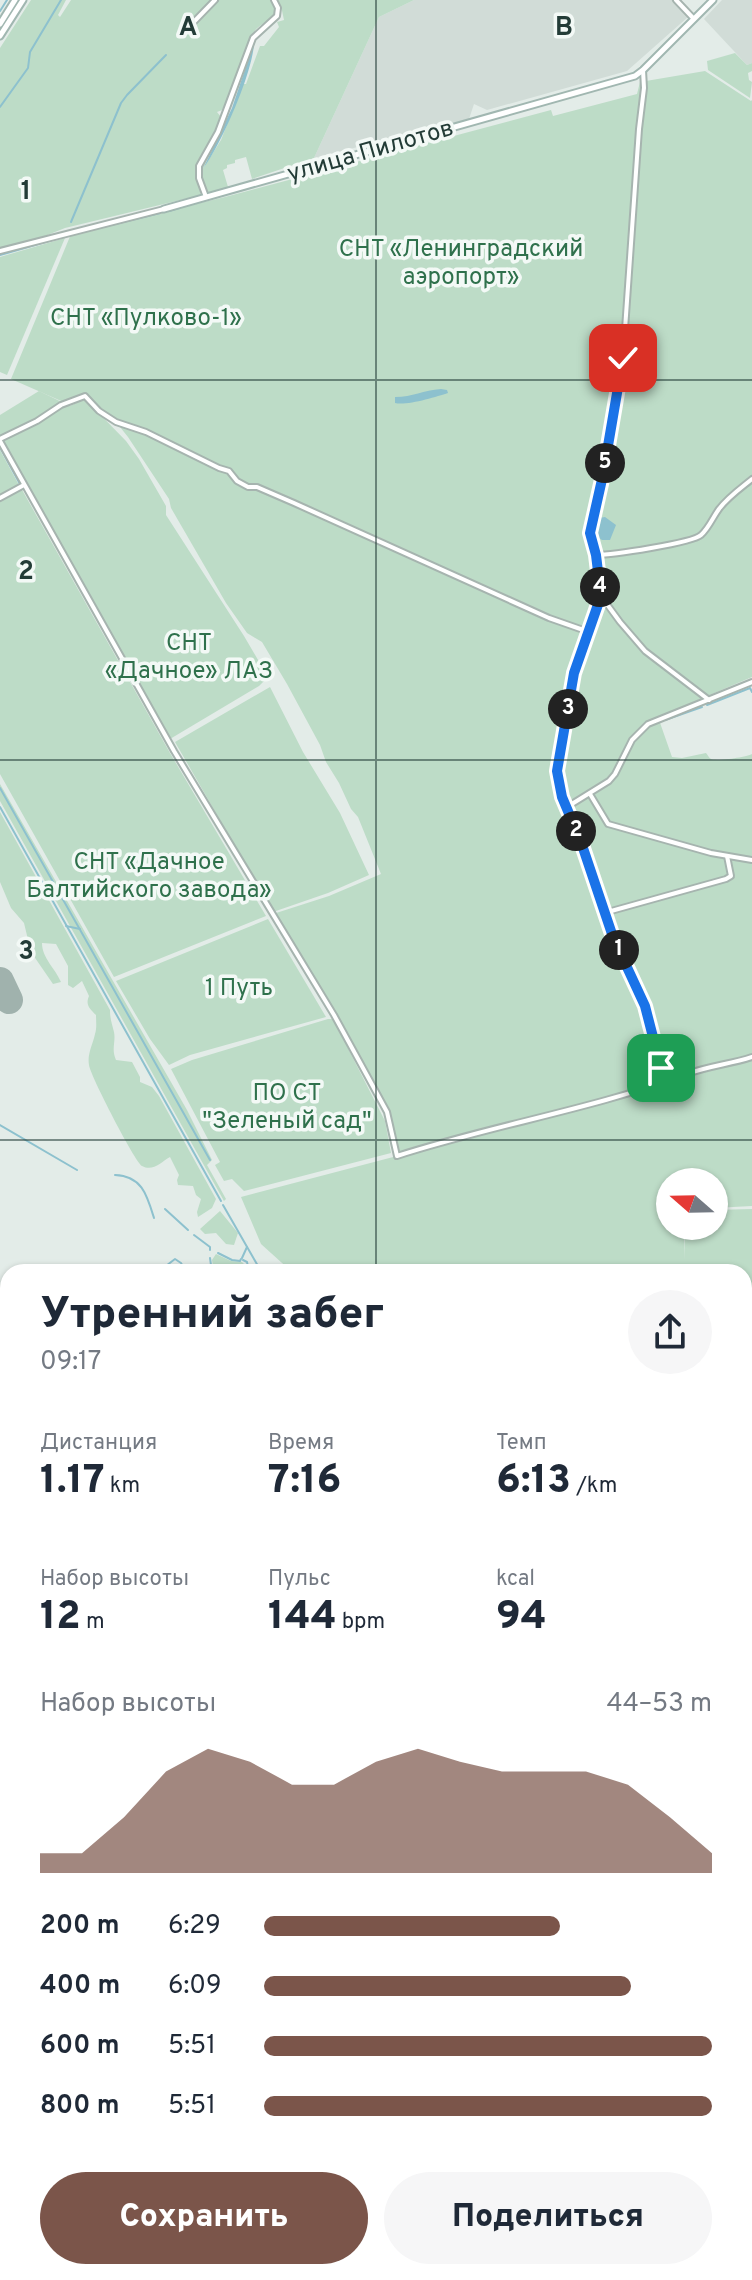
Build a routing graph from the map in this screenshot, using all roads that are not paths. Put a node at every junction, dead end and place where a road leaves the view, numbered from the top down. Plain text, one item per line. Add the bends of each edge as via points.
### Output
1 (15, 0) edge
2 (24, 0) edge
3 (215, 0) edge
4 (274, 0) edge
5 (676, 0) edge
6 (713, 0) edge
7 (694, 19) junction
8 (0, 24) edge
9 (184, 32) dead end
10 (0, 36) edge
11 (643, 70) junction
12 (206, 197) junction
13 (164, 209) joint
14 (0, 251) edge
15 (0, 440) edge
16 (752, 479) edge
17 (24, 485) junction
18 (0, 498) edge
19 (596, 555) junction
20 (601, 596) junction
21 (589, 632) junction
22 (752, 682) edge
23 (709, 700) junction
24 (590, 794) junction
25 (567, 807) junction
26 (727, 856) junction
27 (752, 860) edge
28 (604, 913) junction
29 (752, 1057) edge
30 (664, 1082) junction

1 - 8 street
2 - 10 street
3 - 9 street
4 - 12 street via 277,16 253,38 218,132 199,166
5 - 7 street
6 - 7 street, улица Пилотов
7 - 11 street, улица Пилотов
11 - 12 street, улица Пилотов
11 - 19 street via 623,358 590,533
12 - 13 street, улица Пилотов
13 - 14 street, улица Пилотов
15 - 17 street
15 - 21 street via 85,396 116,422 229,471 248,487
16 - 19 street via 690,541
17 - 18 street
17 - 30 street via 174,751 340,1027 387,1112 397,1156
19 - 20 street
20 - 21 street
20 - 23 street via 645,651
21 - 25 street via 574,673 558,759 558,781
22 - 23 street
23 - 24 street via 640,730 615,774
24 - 25 street
24 - 26 street via 608,824
25 - 28 street
26 - 27 street
26 - 28 street via 731,876 726,879
28 - 30 street via 645,1006
29 - 30 street

